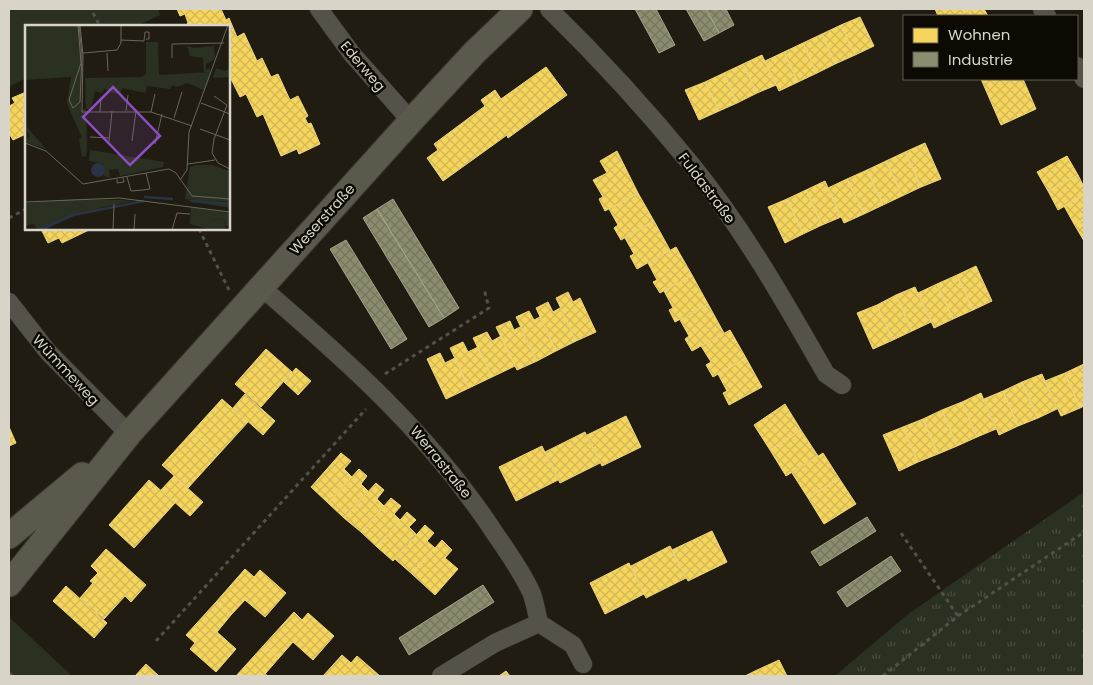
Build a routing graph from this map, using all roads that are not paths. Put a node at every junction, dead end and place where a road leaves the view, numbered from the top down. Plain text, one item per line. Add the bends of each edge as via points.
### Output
1 (319, 9) edge
2 (520, 9) edge
3 (549, 9) edge
4 (1078, 68) edge
5 (1084, 79) edge
6 (412, 121) junction
7 (261, 287) junction
8 (9, 302) edge
9 (842, 385) dead end
10 (129, 434) junction
11 (9, 536) edge
12 (9, 584) edge
13 (540, 623) junction
14 (583, 664) dead end
15 (441, 676) edge

1 - 6 street, Ederweg via 352,54
2 - 6 street, Weserstraße via 475,52
3 - 9 street, Fuldastraße via 601,60 691,164 762,266 826,374
4 - 5 street
6 - 7 street, Weserstraße
7 - 10 street, Weserstraße
7 - 13 street, Werrastraße via 332,347 430,446 513,560 532,594
8 - 10 street, Wümmeweg via 48,352
10 - 11 street, Weserstraße
10 - 12 street, Weserstraße
13 - 14 street via 573,645
13 - 15 street via 495,643

